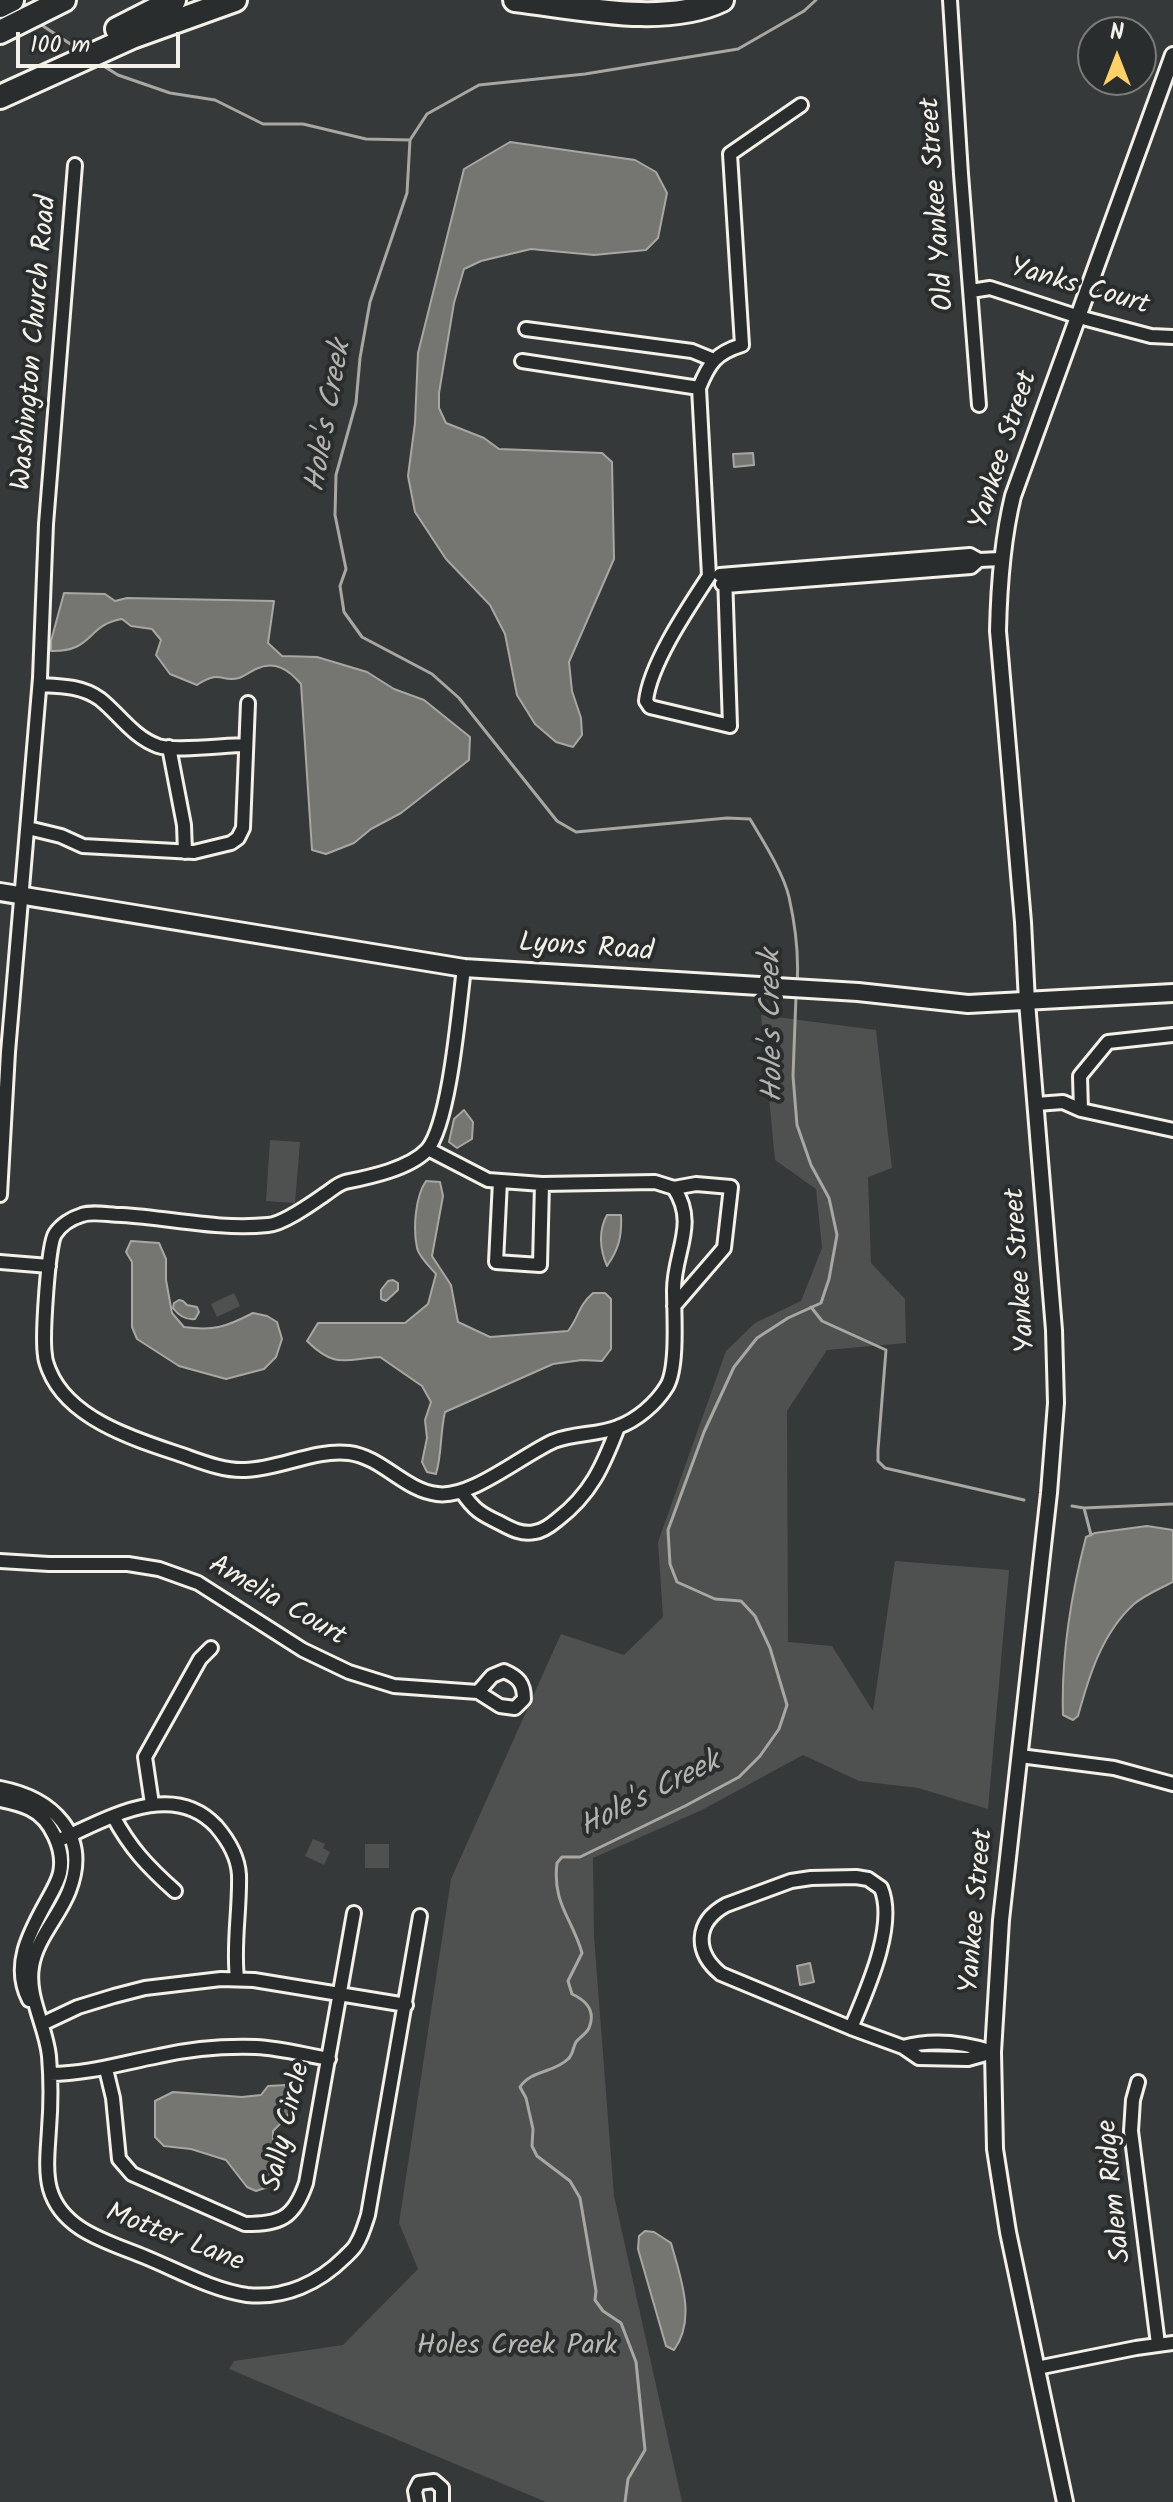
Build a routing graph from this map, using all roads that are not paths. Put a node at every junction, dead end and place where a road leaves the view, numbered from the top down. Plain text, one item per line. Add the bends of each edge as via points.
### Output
1 (12, 0) edge
2 (64, 0) edge
3 (174, 0) edge
4 (235, 0) edge
5 (515, 0) edge
6 (722, 0) edge
7 (950, 0) edge
8 (0, 6) edge
9 (0, 32) edge
10 (1173, 55) edge
11 (0, 95) edge
12 (801, 105) dead end
13 (75, 165) dead end
14 (971, 291) junction
15 (1079, 317) junction
16 (526, 329) dead end
17 (1173, 337) edge
18 (714, 360) junction
19 (522, 361) dead end
20 (699, 388) junction
21 (979, 405) dead end
22 (1001, 559) junction
23 (709, 576) junction
24 (725, 580) junction
25 (40, 685) junction
26 (248, 703) dead end
27 (246, 745) junction
28 (169, 747) junction
29 (28, 828) junction
30 (185, 852) junction
31 (0, 892) edge
32 (21, 896) junction
33 (464, 968) junction
34 (1173, 993) edge
35 (1027, 1002) junction
36 (1173, 1035) edge
37 (1036, 1104) junction
38 (1081, 1110) junction
39 (1173, 1130) edge
40 (428, 1149) junction
41 (500, 1181) junction
42 (542, 1184) junction
43 (674, 1188) junction
44 (0, 1195) edge
45 (0, 1262) edge
46 (49, 1266) junction
47 (674, 1306) junction
48 (618, 1427) junction
49 (462, 1492) junction
50 (0, 1561) edge
51 (211, 1648) dead end
52 (478, 1692) dead end
53 (1020, 1756) junction
54 (1172, 1780) edge
55 (0, 1788) edge
56 (0, 1800) edge
57 (152, 1804) junction
58 (113, 1816) junction
59 (70, 1835) junction
60 (57, 1841) junction
61 (175, 1891) dead end
62 (354, 1913) dead end
63 (420, 1916) dead end
64 (237, 1978) junction
65 (341, 1994) junction
66 (406, 2005) junction
67 (42, 2024) junction
68 (851, 2028) junction
69 (993, 2052) junction
70 (329, 2059) junction
71 (106, 2069) junction
72 (50, 2074) junction
73 (1138, 2082) dead end
74 (1173, 2343) edge
75 (1158, 2344) junction
76 (1037, 2368) junction
77 (417, 2502) edge
78 (442, 2502) edge
79 (1065, 2502) edge

1 - 8 highway
2 - 9 highway
3 - 11 highway
4 - 11 highway via 132,37
5 - 6 highway via 632,14 700,8
7 - 14 street, Old Yankee Street
10 - 15 street, Yankee Street
12 - 18 street via 730,154 742,345
13 - 25 street, Washington Church Road via 46,524
14 - 15 street, Yanks Court via 990,288
14 - 21 street, Old Yankee Street
15 - 17 street, Yanks Court
15 - 22 street, Yankee Street via 1013,496
16 - 18 street via 692,351
18 - 20 street
19 - 20 street
20 - 23 street
22 - 24 street via 970,555
22 - 35 street, Yankee Street via 998,631
23 - 24 street
23 - 24 street via 673,632 646,701 650,707 730,726
25 - 28 street via 80,689 100,699 125,725 158,746
25 - 29 street, Washington Church Road
26 - 27 street
27 - 28 street
27 - 30 street via 243,828 238,838
28 - 30 street
29 - 30 street via 83,846
29 - 32 street, Washington Church Road
31 - 32 main road, Lyons Road
32 - 33 main road, Lyons Road
32 - 44 street, Washington Church Road
33 - 35 main road, Lyons Road via 858,992 968,1004
33 - 40 street via 445,1110
34 - 35 main road, Lyons Road
35 - 37 street, Yankee Street
36 - 38 street via 1108,1042 1080,1076
37 - 38 street via 1063,1102
37 - 53 street, Yankee Street via 1056,1403
38 - 39 street
40 - 41 street
40 - 46 street via 392,1169 339,1183 274,1225 220,1227 85,1213 53,1236
41 - 42 street
41 - 42 street via 496,1262 540,1265
42 - 43 street via 655,1182
43 - 47 street via 683,1200 686,1221
43 - 47 street via 731,1187 724,1248
45 - 46 street
46 - 49 street via 44,1353 50,1373 77,1406 119,1433 215,1466 244,1470 347,1453 367,1457 437,1494
47 - 48 street via 669,1383 647,1410
48 - 49 street via 556,1440
48 - 49 street via 588,1492 537,1532 519,1532 474,1510
50 - 52 street, Amelia Court via 159,1569 198,1583 303,1650 349,1672 394,1686
51 - 57 street via 145,1757
53 - 54 street
53 - 69 street, Yankee Street via 1001,1920
55 - 59 street via 38,1799
56 - 60 street via 33,1810
57 - 58 street
57 - 64 street via 183,1807 208,1818 229,1841 239,1871
58 - 59 street
58 - 61 street via 127,1842
59 - 60 street
59 - 67 street, Motter Lane via 70,1889 32,1967 31,1988
60 - 67 street, Motter Lane via 61,1872 24,1949 21,1972
62 - 65 street, Sally Circle
63 - 66 street, Motter Lane
64 - 65 street
64 - 67 street via 129,1992
65 - 66 street
65 - 70 street, Sally Circle
66 - 72 street, Motter Lane via 368,2215 357,2245 308,2285 278,2295 222,2289 86,2232 63,2215 50,2189 47,2164
67 - 72 street, Motter Lane
68 - 68 street via 882,1940 885,1902 875,1883 856,1877 791,1881 710,1916 702,1947 721,1974
68 - 69 street via 903,2047 968,2044
69 - 76 street, Yankee Street via 995,2149
70 - 71 street via 259,2047 213,2048
70 - 71 street, Sally Circle via 298,2206 263,2224 245,2224 132,2174 119,2159
71 - 72 street
73 - 75 street, Salem Ridge via 1131,2131
74 - 75 street
75 - 76 street
76 - 79 street, Yankee Street
77 - 78 street via 419,2483 434,2481 442,2488

